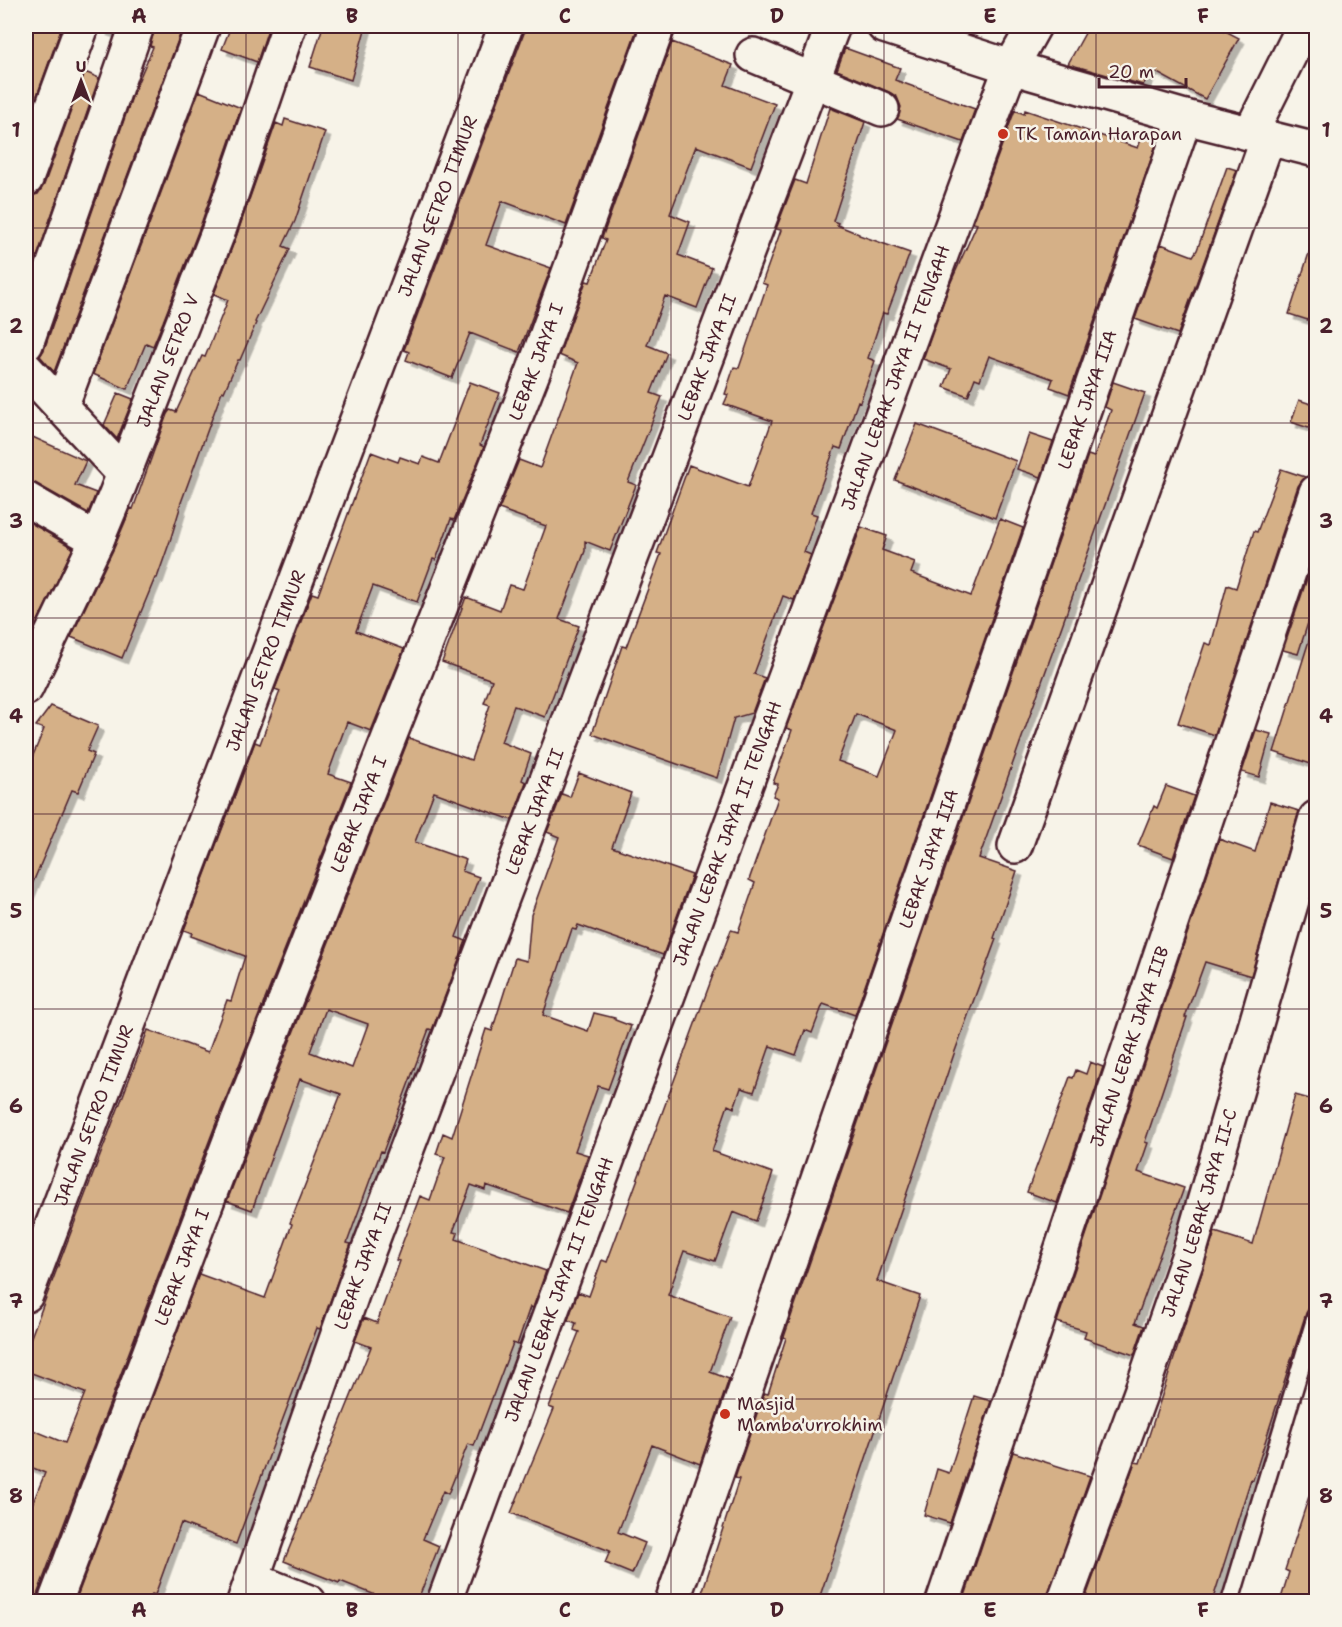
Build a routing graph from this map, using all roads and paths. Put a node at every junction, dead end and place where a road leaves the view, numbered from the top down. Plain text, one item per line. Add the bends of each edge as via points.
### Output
1 (82, 26) edge
2 (137, 26) edge
3 (203, 26) edge
4 (289, 26) edge
5 (506, 26) edge
6 (658, 26) edge
7 (833, 26) edge
8 (884, 26) edge
9 (1034, 26) edge
10 (1305, 26) edge
11 (753, 55) dead end
12 (1011, 67) junction
13 (812, 81) junction
14 (882, 109) dead end
15 (1185, 117) junction
16 (1260, 135) junction
17 (1317, 150) edge
18 (26, 178) edge
19 (26, 344) edge
20 (26, 369) edge
21 (60, 406) junction
22 (123, 473) junction
23 (1317, 492) edge
24 (26, 500) edge
25 (97, 540) junction
26 (26, 688) edge
27 (1317, 818) edge
28 (1016, 846) dead end
29 (26, 1295) edge
30 (1317, 1316) edge
31 (248, 1591) edge
32 (55, 1602) edge
33 (309, 1602) edge
34 (444, 1602) edge
35 (672, 1602) edge
36 (943, 1602) edge
37 (1064, 1602) edge
38 (1230, 1602) edge

1 - 18 street
2 - 19 street
3 - 21 street
4 - 22 street, JALAN SETRO V via 219,230
5 - 29 street, JALAN SETRO TIMUR
6 - 32 street, LEBAK JAYA I via 534,370 231,1138
7 - 13 street, LEBAK JAYA II
8 - 12 street
9 - 12 street, JALAN LEBAK JAYA II TENGAH
10 - 16 street
11 - 13 street
12 - 15 street
12 - 34 street, JALAN LEBAK JAYA II TENGAH
13 - 14 street
13 - 31 street, LEBAK JAYA II via 356,1283
15 - 16 street
15 - 35 street, LEBAK JAYA IIA
16 - 17 street
16 - 28 street
20 - 21 street
21 - 22 street
22 - 25 street, JALAN SETRO V
23 - 36 street, JALAN LEBAK JAYA IIB
24 - 25 street
25 - 26 street, JALAN SETRO V
27 - 37 street, JALAN LEBAK JAYA II-C via 1188,1257
30 - 38 lane
31 - 33 street

